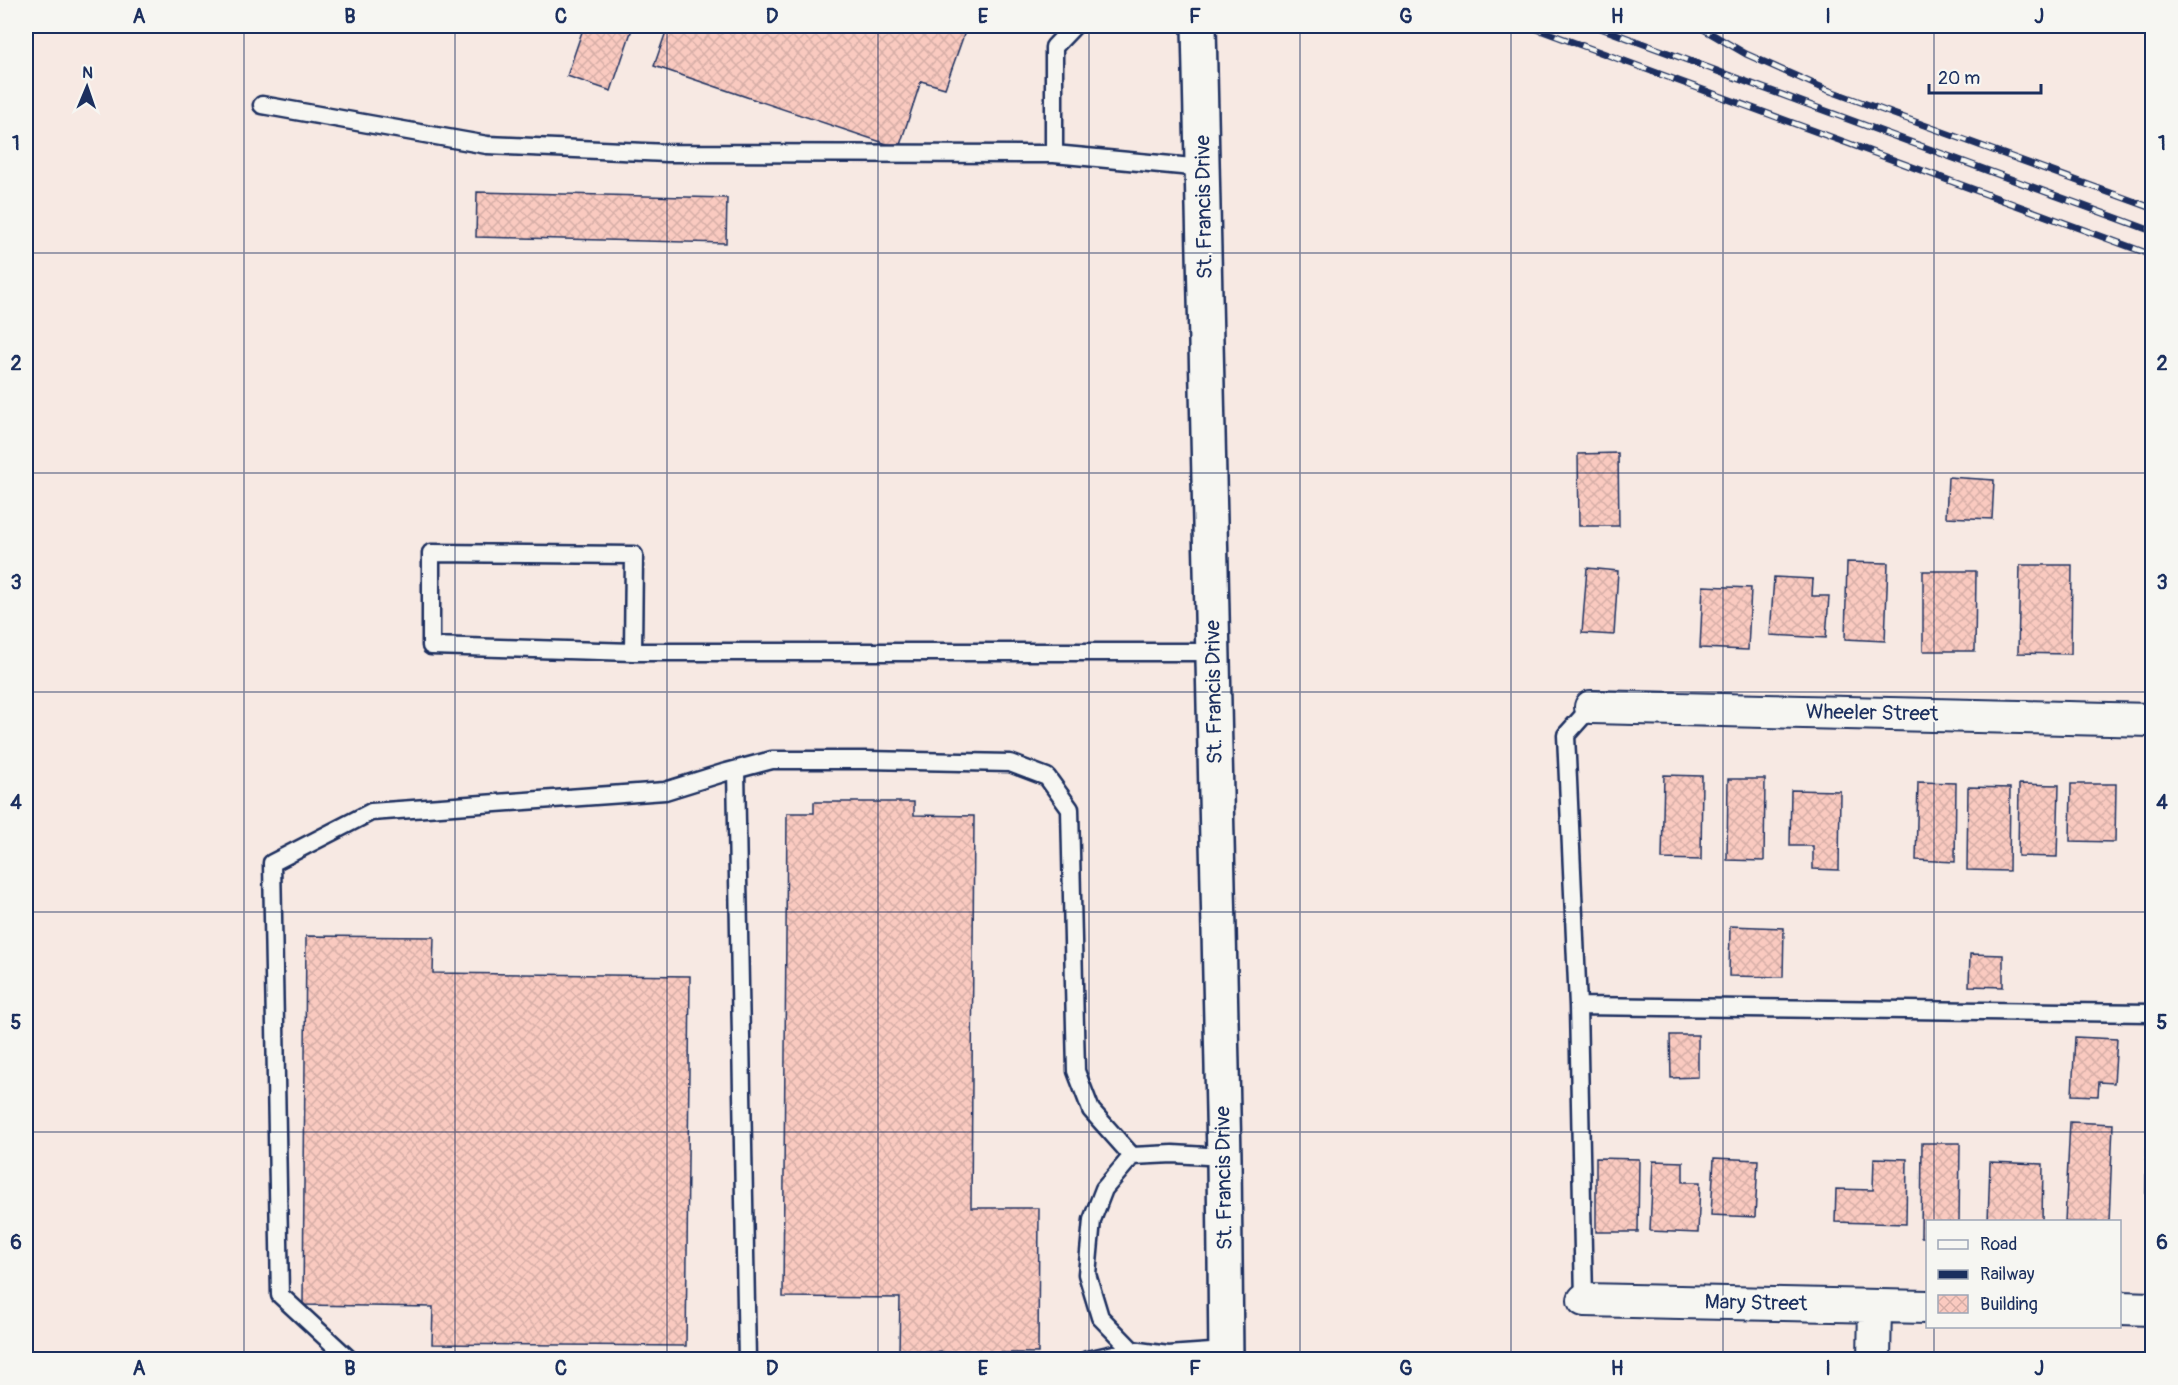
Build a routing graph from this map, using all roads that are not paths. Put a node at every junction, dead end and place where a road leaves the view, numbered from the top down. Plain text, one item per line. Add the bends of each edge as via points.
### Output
1 (1074, 26) edge
2 (1199, 26) edge
3 (262, 105) dead end
4 (1054, 154) junction
5 (1203, 168) junction
6 (633, 651) junction
7 (1214, 652) junction
8 (1591, 707) joint
9 (2152, 720) edge
10 (736, 770) junction
11 (1578, 1006) junction
12 (2152, 1013) edge
13 (1132, 1156) junction
14 (1224, 1157) junction
15 (1584, 1300) joint
16 (1875, 1306) junction
17 (1926, 1306) edge
18 (2121, 1308) edge
19 (2152, 1309) edge
20 (1132, 1350) junction
21 (1226, 1355) edge
22 (350, 1359) edge
23 (747, 1359) edge
24 (1087, 1359) edge
25 (1874, 1359) edge

1 - 4 lane via 1054,47
2 - 5 street, St. Francis Drive
3 - 4 lane via 487,145 667,153
4 - 5 lane
5 - 7 street, St. Francis Drive
6 - 6 lane via 430,646 431,553 634,555
6 - 7 lane
7 - 14 street, St. Francis Drive
8 - 9 street, Wheeler Street
8 - 11 lane via 1566,735
10 - 13 lane via 772,760 1010,763 1047,777 1070,810 1076,1071 1091,1110
10 - 22 lane via 665,791 372,812 272,863 280,1295
10 - 23 lane
11 - 12 lane
11 - 15 lane
13 - 14 lane
13 - 20 lane via 1104,1189 1092,1220 1087,1274 1100,1317
14 - 21 street, St. Francis Drive
15 - 16 street, Mary Street
16 - 17 street, Mary Street
16 - 25 street
18 - 19 street
20 - 21 lane via 1168,1355
20 - 24 lane

